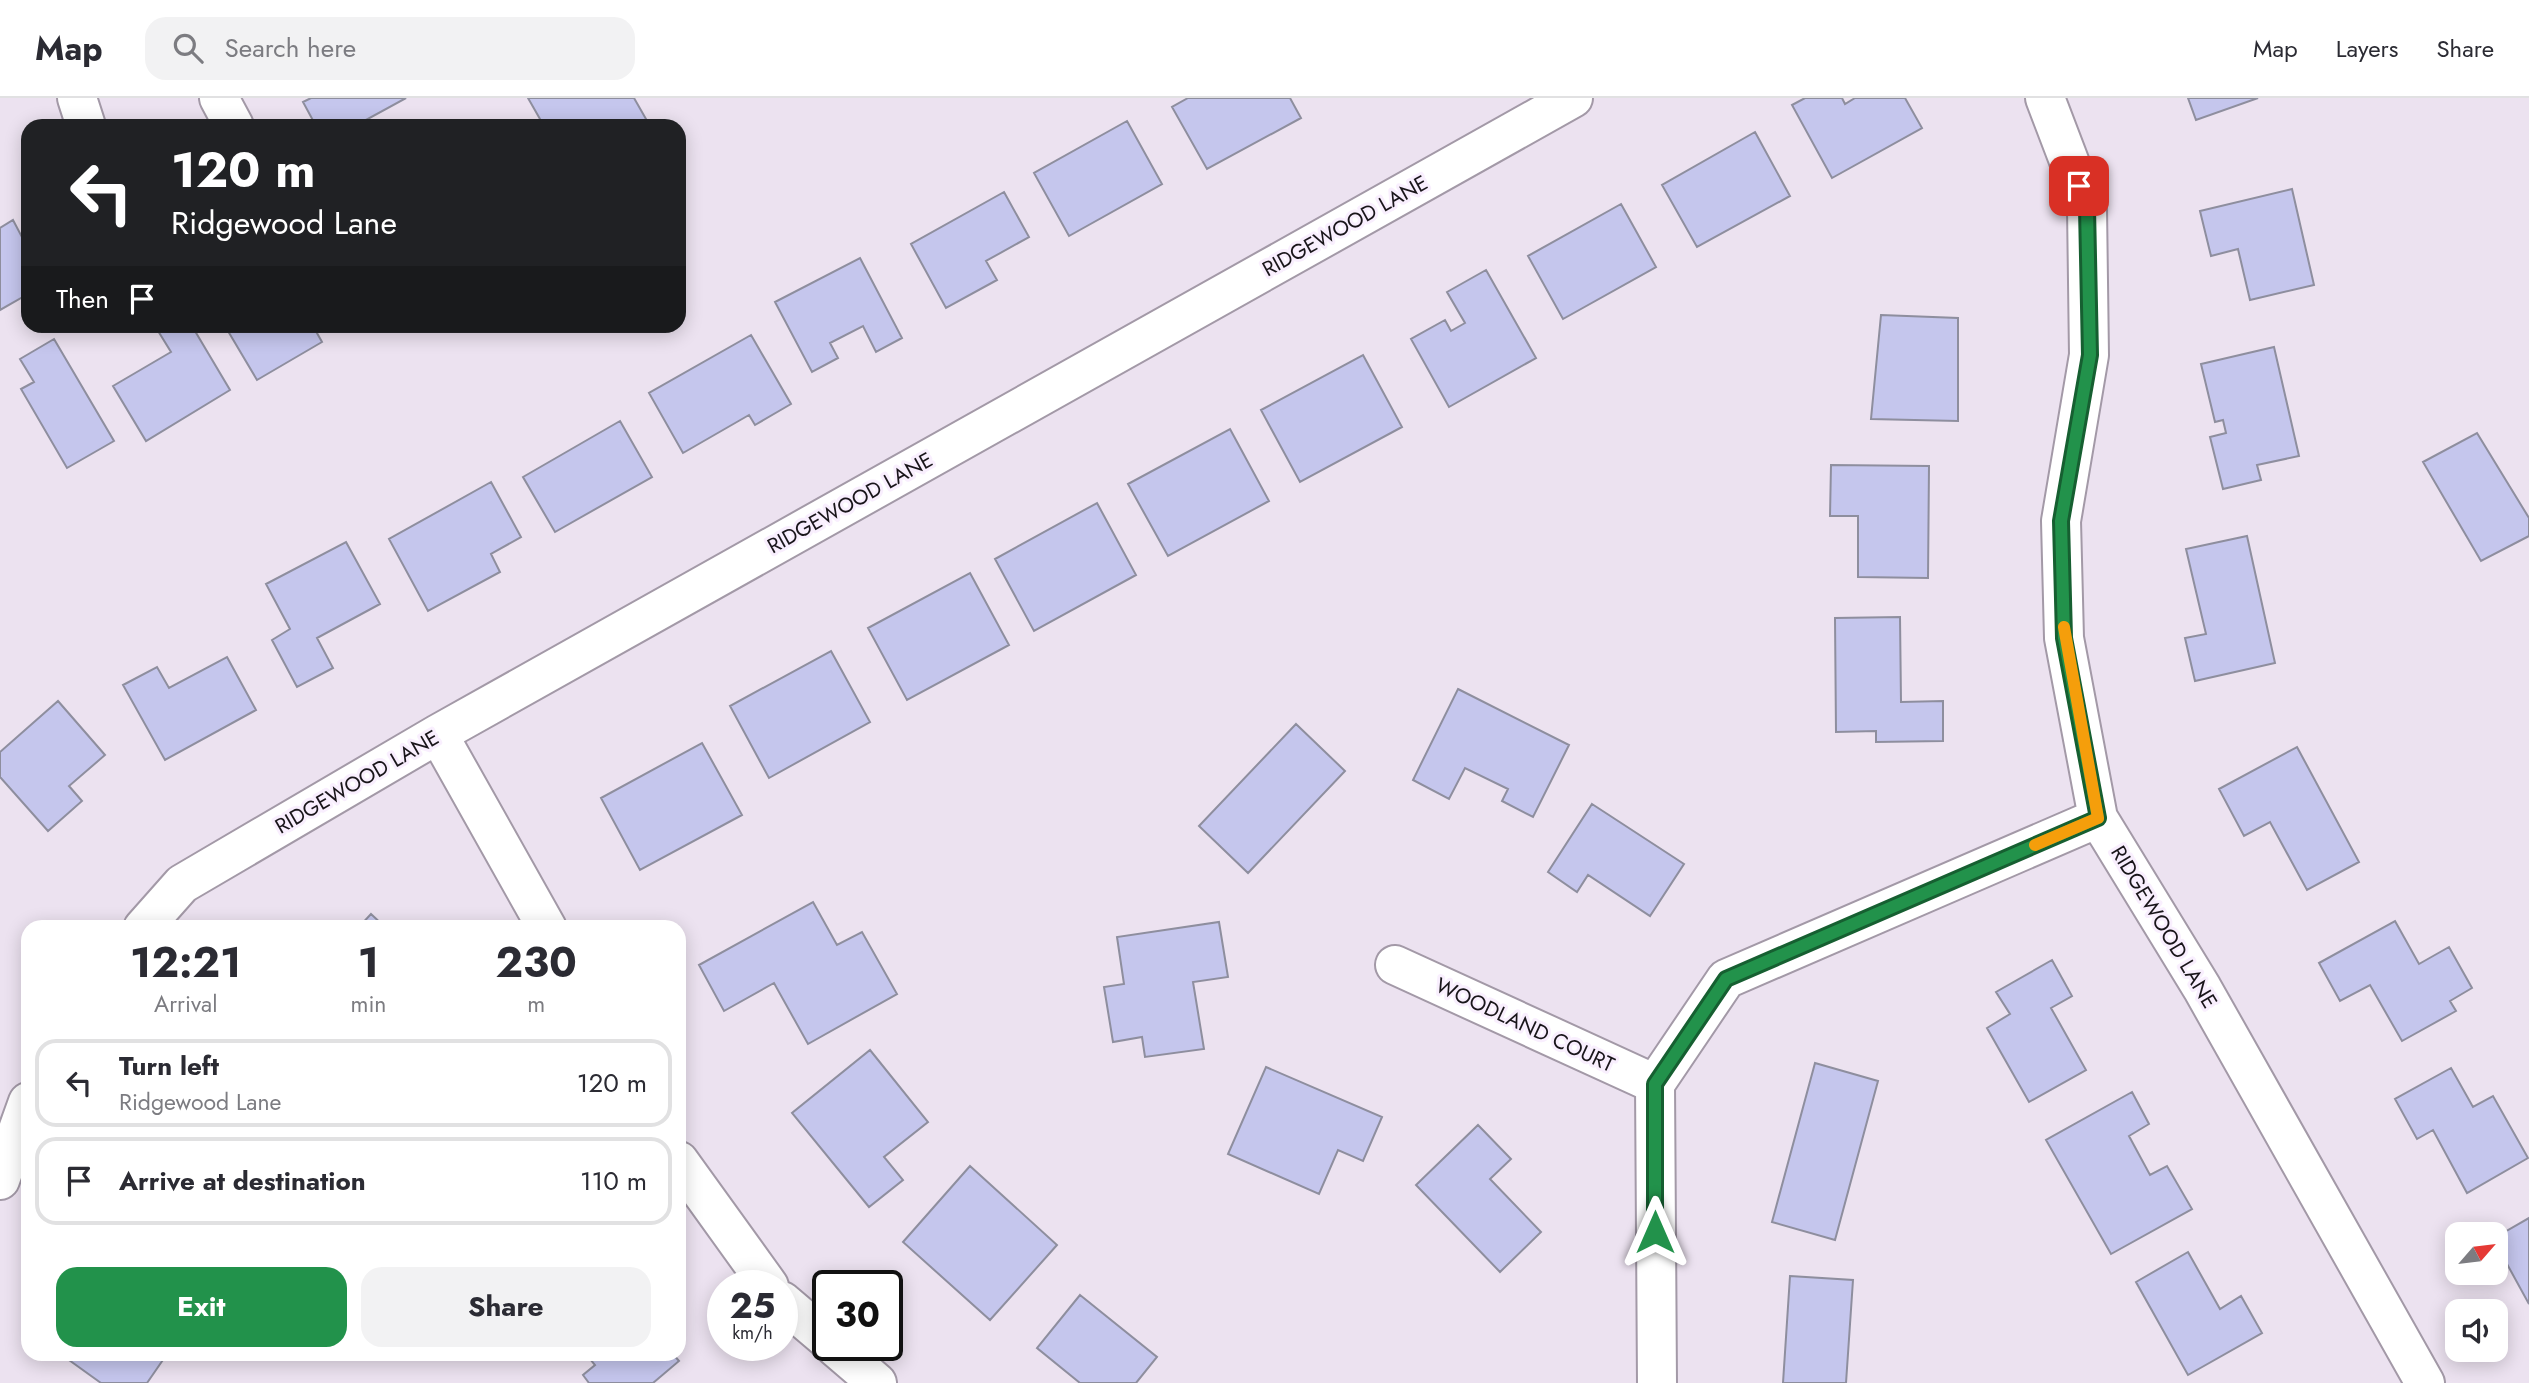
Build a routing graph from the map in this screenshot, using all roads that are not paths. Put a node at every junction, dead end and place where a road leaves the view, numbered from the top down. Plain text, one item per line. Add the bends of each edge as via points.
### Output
1 (77, 98) edge
2 (219, 98) edge
3 (1573, 98) edge
4 (2045, 98) edge
5 (84, 119) edge
6 (230, 119) edge
7 (438, 734) junction
8 (2098, 818) junction
9 (150, 920) edge
10 (543, 920) edge
11 (1395, 965) dead end
12 (1655, 1084) junction
13 (21, 1122) edge
14 (686, 1171) edge
15 (0, 1180) edge
16 (757, 1270) edge
17 (798, 1315) edge
18 (812, 1326) edge
19 (851, 1361) edge
20 (877, 1383) edge
21 (1657, 1383) edge
22 (2425, 1383) edge

1 - 5 street
2 - 6 street
3 - 7 street, RIDGEWOOD LANE
4 - 8 street, RIDGEWOOD LANE via 2087,208 2090,355 2061,521 2064,638
7 - 9 street, RIDGEWOOD LANE via 182,884
7 - 10 street
8 - 12 street via 1726,979
8 - 22 street, RIDGEWOOD LANE via 2202,988
11 - 12 street, WOODLAND COURT
12 - 21 street
13 - 15 street
14 - 16 street
17 - 18 street
19 - 20 street

